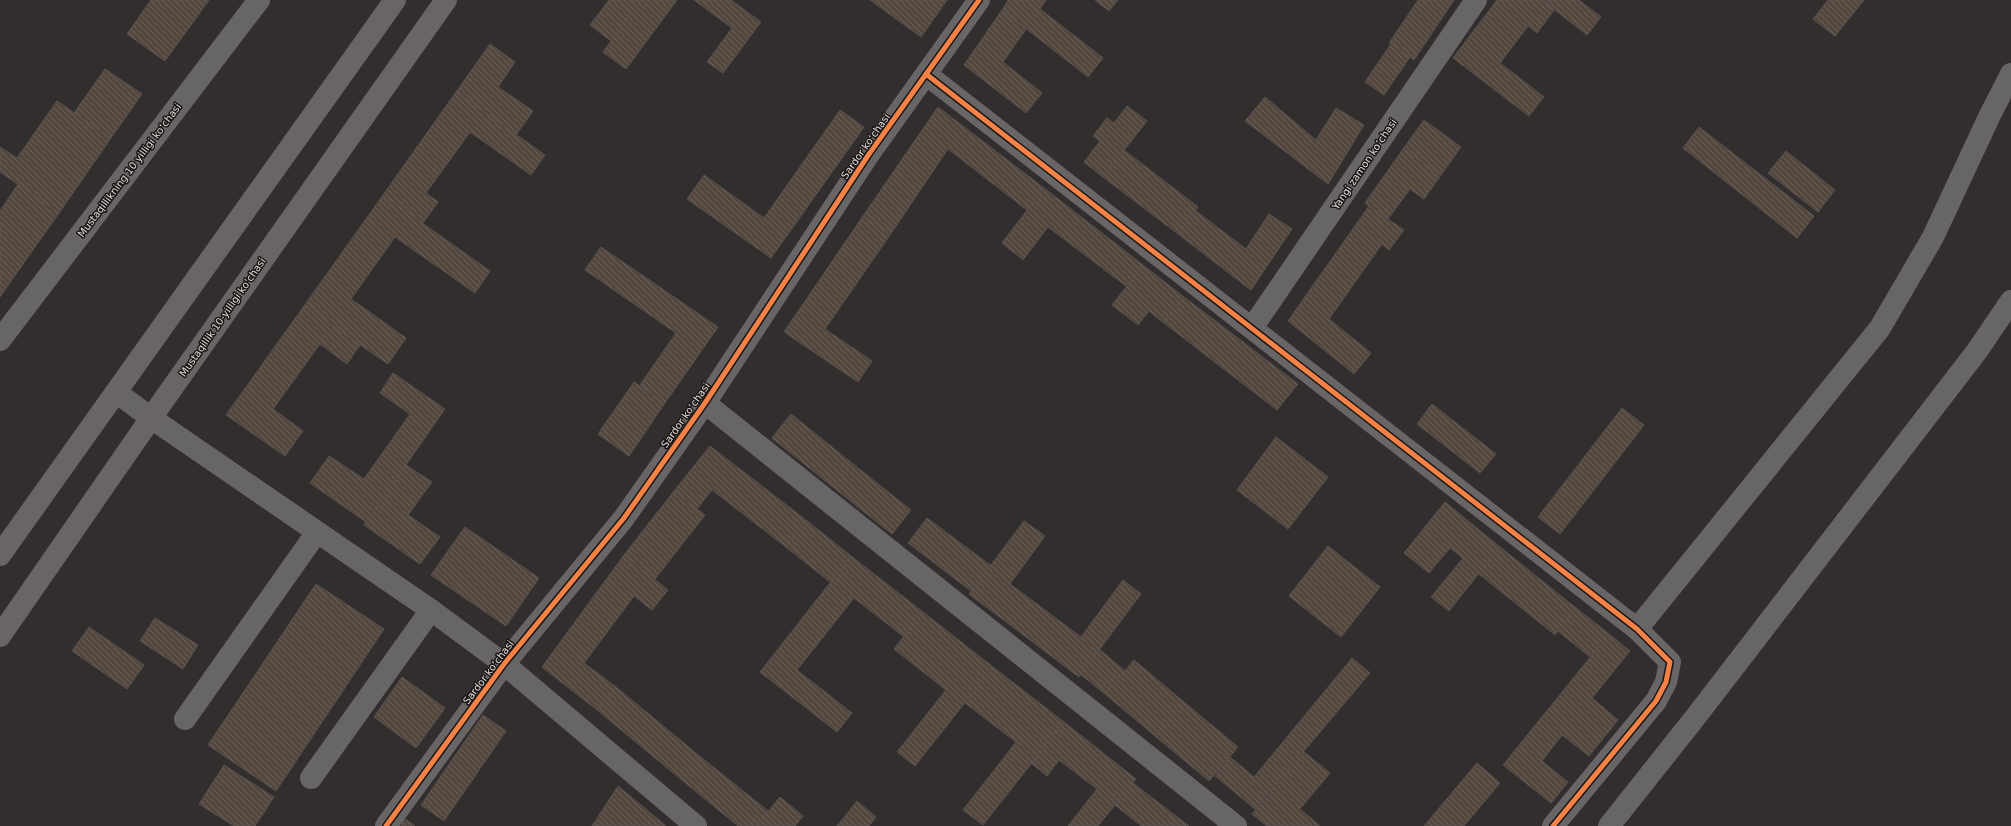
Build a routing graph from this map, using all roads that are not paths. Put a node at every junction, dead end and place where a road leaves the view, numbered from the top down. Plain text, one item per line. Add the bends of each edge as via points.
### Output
1 (259, 0) edge
2 (395, 0) edge
3 (446, 0) edge
4 (979, 0) edge
5 (1476, 0) edge
6 (926, 74) junction
7 (2011, 74) edge
8 (2011, 301) edge
9 (1252, 328) junction
10 (0, 340) edge
11 (116, 392) junction
12 (705, 404) junction
13 (151, 418) junction
14 (317, 532) junction
15 (0, 555) edge
16 (431, 610) junction
17 (1637, 629) junction
18 (0, 636) edge
19 (504, 664) junction
20 (185, 719) dead end
21 (311, 778) dead end
22 (386, 826) edge
23 (696, 826) edge
24 (1236, 826) edge
25 (1553, 826) edge
26 (1609, 826) edge

1 - 10 street, Mustaqillikning 10 yilligi koʻchasi
2 - 11 main road
3 - 13 main road, Mustaqillik 10-yilligi ko'chasi
4 - 6 street, Sardor koʻchasi
5 - 9 street, Yangi zamon koʻchasi
6 - 9 street
6 - 12 street, Sardor koʻchasi via 869,154
7 - 17 street via 1933,237 1880,328
8 - 26 street via 1977,351
9 - 17 street
11 - 13 street
11 - 15 main road
12 - 19 street, Sardor koʻchasi via 624,518
12 - 24 street
13 - 14 street
13 - 18 main road, Mustaqillik 10-yilligi ko'chasi
14 - 16 street
14 - 20 street
16 - 19 street
16 - 21 street
17 - 25 street via 1670,662 1666,682 1656,701
19 - 22 street, Sardor koʻchasi
19 - 23 street

